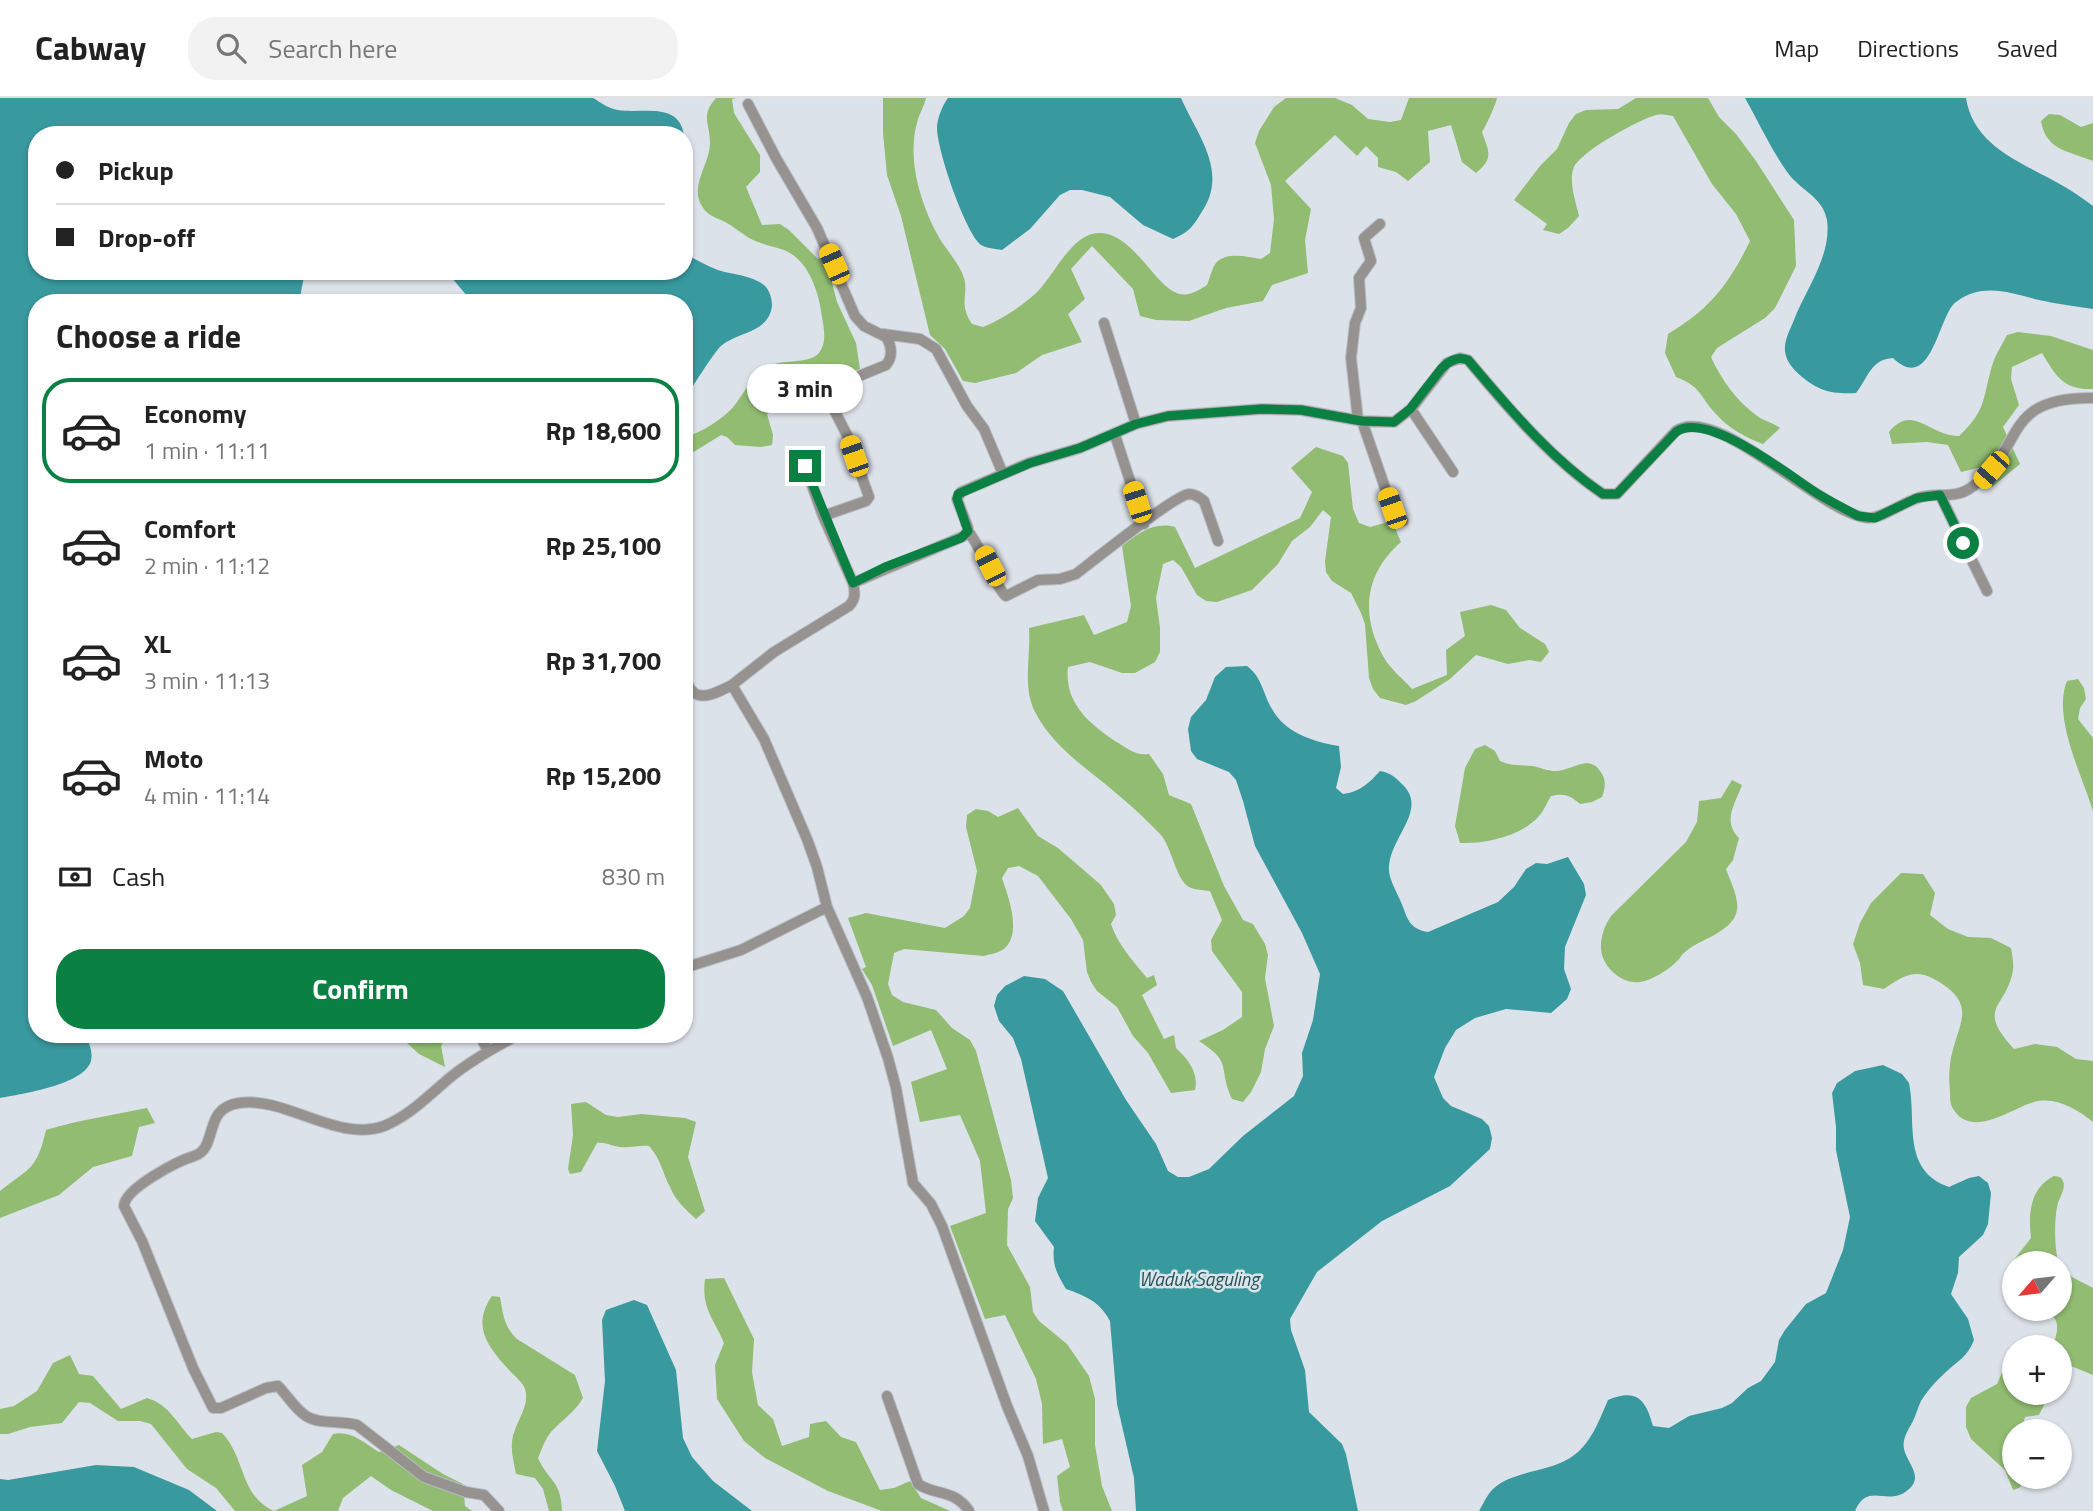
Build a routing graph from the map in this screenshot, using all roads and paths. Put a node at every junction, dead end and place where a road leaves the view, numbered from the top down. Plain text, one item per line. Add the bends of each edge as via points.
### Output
1 (748, 104) dead end
2 (1380, 224) dead end
3 (1104, 323) dead end
4 (880, 333) junction
5 (2093, 398) edge
6 (1410, 409) junction
7 (1360, 421) junction
8 (1136, 424) junction
9 (1115, 435) junction
10 (805, 466) dead end
11 (1453, 472) dead end
12 (1003, 474) junction
13 (1940, 495) junction
14 (824, 516) junction
15 (1403, 521) dead end
16 (1144, 524) junction
17 (968, 531) junction
18 (1218, 541) dead end
19 (853, 583) junction
20 (1987, 591) dead end
21 (732, 685) junction
22 (693, 693) edge
23 (828, 907) junction
24 (693, 965) edge
25 (484, 1043) edge
26 (503, 1043) edge
27 (488, 1051) junction
28 (887, 1396) dead end
29 (499, 1511) edge
30 (969, 1511) edge
31 (1044, 1511) edge

1 - 4 street via 817,228 855,316
2 - 7 street via 1364,238 1371,261 1358,285 1360,308 1351,358
3 - 8 street
4 - 12 street via 920,339 936,349 984,429
4 - 14 street via 890,347 886,365 826,394 847,435 869,497
5 - 13 street via 2064,398 2035,409 1981,480 1966,492
6 - 7 street via 1394,422
6 - 11 street
6 - 13 street via 1441,369 1463,358 1559,458 1603,494 1617,494 1685,426 1731,439 1858,516 1875,518 1917,498
7 - 8 street via 1301,410 1262,409 1168,416
7 - 15 street via 1392,508
8 - 9 street
9 - 12 street
9 - 16 street
10 - 14 street
12 - 17 street via 957,496
13 - 20 street
14 - 19 street
16 - 17 street via 1076,574 1038,580 1006,596
16 - 18 street via 1177,498 1193,495 1204,501
17 - 19 street
19 - 21 street via 854,601 849,606 774,652
21 - 22 street via 715,694
21 - 23 street via 781,775
23 - 24 street via 741,950
23 - 31 street via 888,1058 913,1183 942,1226
25 - 27 street
26 - 27 street
27 - 29 street via 411,1111 381,1127 346,1128 260,1104 234,1104 214,1118 200,1154 181,1159 139,1187 127,1196 124,1206 213,1408 278,1386 304,1415 357,1425 424,1477 484,1495
28 - 30 street via 918,1484 952,1495

